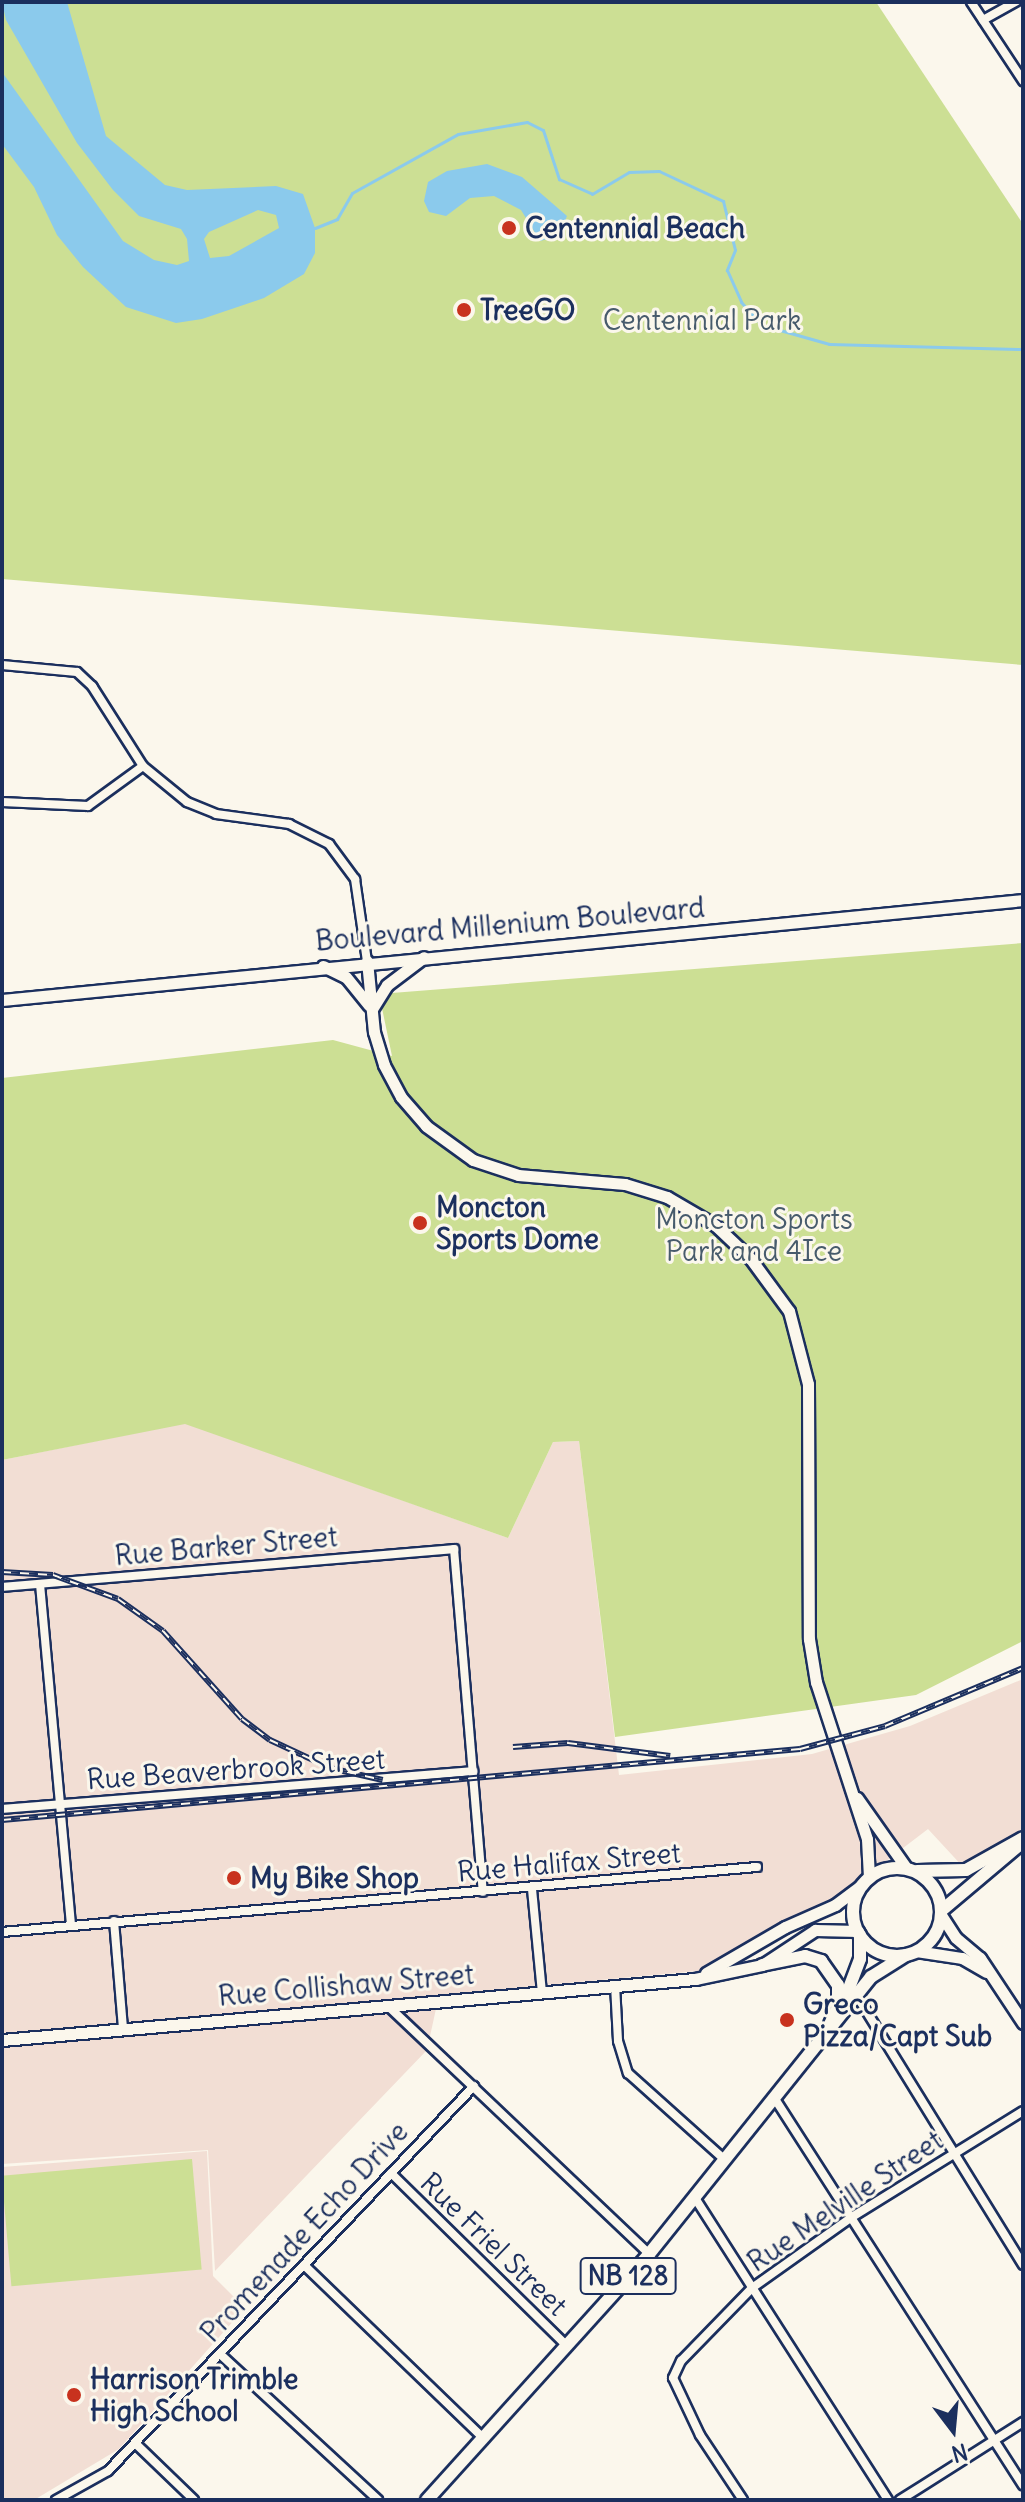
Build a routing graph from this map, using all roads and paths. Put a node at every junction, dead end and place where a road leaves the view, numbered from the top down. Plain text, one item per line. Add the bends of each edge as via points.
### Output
1 (971, 2) edge
2 (1016, 2) edge
3 (983, 20) junction
4 (1023, 81) edge
5 (2, 665) edge
6 (143, 766) junction
7 (2, 802) edge
8 (1023, 900) edge
9 (427, 955) junction
10 (367, 961) junction
11 (322, 966) junction
12 (2, 1000) edge
13 (372, 1009) junction
14 (40, 1584) junction
15 (2, 1587) edge
16 (473, 1771) junction
17 (846, 1781) junction
18 (59, 1804) junction
19 (2, 1809) edge
20 (1023, 1840) edge
21 (757, 1867) dead end
22 (911, 1870) junction
23 (866, 1881) junction
24 (532, 1889) junction
25 (483, 1892) junction
26 (941, 1913) junction
27 (114, 1921) junction
28 (71, 1925) junction
29 (2, 1932) edge
30 (859, 1933) junction
31 (911, 1953) junction
32 (762, 1965) junction
33 (695, 1979) junction
34 (996, 1980) junction
35 (615, 1985) junction
36 (542, 1992) junction
37 (857, 1996) junction
38 (387, 2006) junction
39 (1023, 2023) edge
40 (830, 2026) junction
41 (123, 2029) junction
42 (2, 2040) edge
43 (819, 2045) junction
44 (474, 2086) junction
45 (775, 2099) junction
46 (1023, 2111) edge
47 (953, 2154) junction
48 (725, 2160) junction
49 (391, 2173) junction
50 (695, 2198) junction
51 (852, 2217) junction
52 (649, 2254) junction
53 (304, 2265) junction
54 (1023, 2265) edge
55 (752, 2288) junction
56 (567, 2346) junction
57 (220, 2354) junction
58 (1023, 2422) edge
59 (484, 2439) junction
60 (993, 2441) junction
61 (135, 2443) junction
62 (1023, 2485) edge
63 (56, 2500) edge
64 (194, 2500) edge
65 (378, 2500) edge
66 (427, 2500) edge
67 (743, 2500) edge
68 (888, 2500) edge
69 (900, 2500) edge

1 - 3 street
2 - 3 street
3 - 4 street
5 - 6 street via 66,669 92,686
6 - 7 street via 88,806
6 - 10 street via 187,802 228,817 289,824 329,844 355,879
8 - 9 street, Boulevard Millenium Boulevard
9 - 10 street, Boulevard Millenium Boulevard
9 - 13 street via 387,985
10 - 11 street, Boulevard Millenium Boulevard
10 - 13 street
11 - 12 street, Boulevard Millenium Boulevard
11 - 13 street via 355,984
13 - 17 street via 384,1065 401,1097 426,1126 473,1160 518,1175 625,1184 667,1197 715,1225 750,1258 789,1311 808,1384 809,1639 816,1682
14 - 15 street, Rue Barker Street
14 - 16 street, Rue Barker Street via 454,1549
14 - 18 street
16 - 18 street, Rue Beaverbrook Street
16 - 25 street
17 - 22 street
17 - 23 street via 867,1839
18 - 19 street, Rue Beaverbrook Street
18 - 28 street
20 - 22 main road via 966,1870
20 - 26 main road
21 - 24 street, Rue Halifax Street
22 - 23 main road via 888,1869
22 - 26 main road via 936,1891
23 - 30 main road via 853,1913
23 - 33 street, Rue Collishaw Street via 835,1905
24 - 25 street, Rue Halifax Street
24 - 36 street
25 - 27 street, Rue Halifax Street
26 - 31 main road via 934,1936
26 - 34 street
27 - 28 street, Rue Halifax Street
27 - 41 street
28 - 29 street, Rue Halifax Street
30 - 31 main road via 883,1953
30 - 32 street, Rue Collishaw Street via 815,1930
30 - 40 main road, NB 128 via 851,1987
31 - 34 street via 962,1958
31 - 37 main road, NB 128 via 880,1968
32 - 33 street, Rue Collishaw Street
32 - 40 main road via 805,1956 821,1961 838,1985 838,2007
33 - 35 street, Rue Collishaw Street
34 - 39 street
35 - 36 street, Rue Collishaw Street
35 - 48 street via 618,2041 628,2073
36 - 38 street, Rue Collishaw Street
37 - 43 main road, NB 128
37 - 47 street
38 - 41 street, Rue Collishaw Street
38 - 44 street
40 - 43 main road, NB 128
41 - 42 street, Rue Collishaw Street
43 - 45 main road, NB 128
44 - 49 street, Promenade Echo Drive
44 - 52 street
45 - 48 main road, NB 128
45 - 51 street
46 - 47 street, Rue Melville Street
47 - 51 street, Rue Melville Street
47 - 54 street
48 - 50 main road, NB 128
49 - 53 street, Promenade Echo Drive
49 - 56 street, Rue Friel Street
50 - 52 main road, NB 128
50 - 55 street
51 - 55 street, Rue Melville Street
51 - 60 street
52 - 56 main road, NB 128
53 - 57 street, Promenade Echo Drive
53 - 59 street
55 - 67 street, Rue Melville Street via 681,2361 673,2378 700,2435
55 - 68 street
56 - 59 main road, NB 128
57 - 61 street, Promenade Echo Drive
57 - 65 street
58 - 60 street
59 - 66 main road, NB 128
60 - 62 street
60 - 69 street
61 - 63 street, Promenade Echo Drive via 108,2471
61 - 64 street

